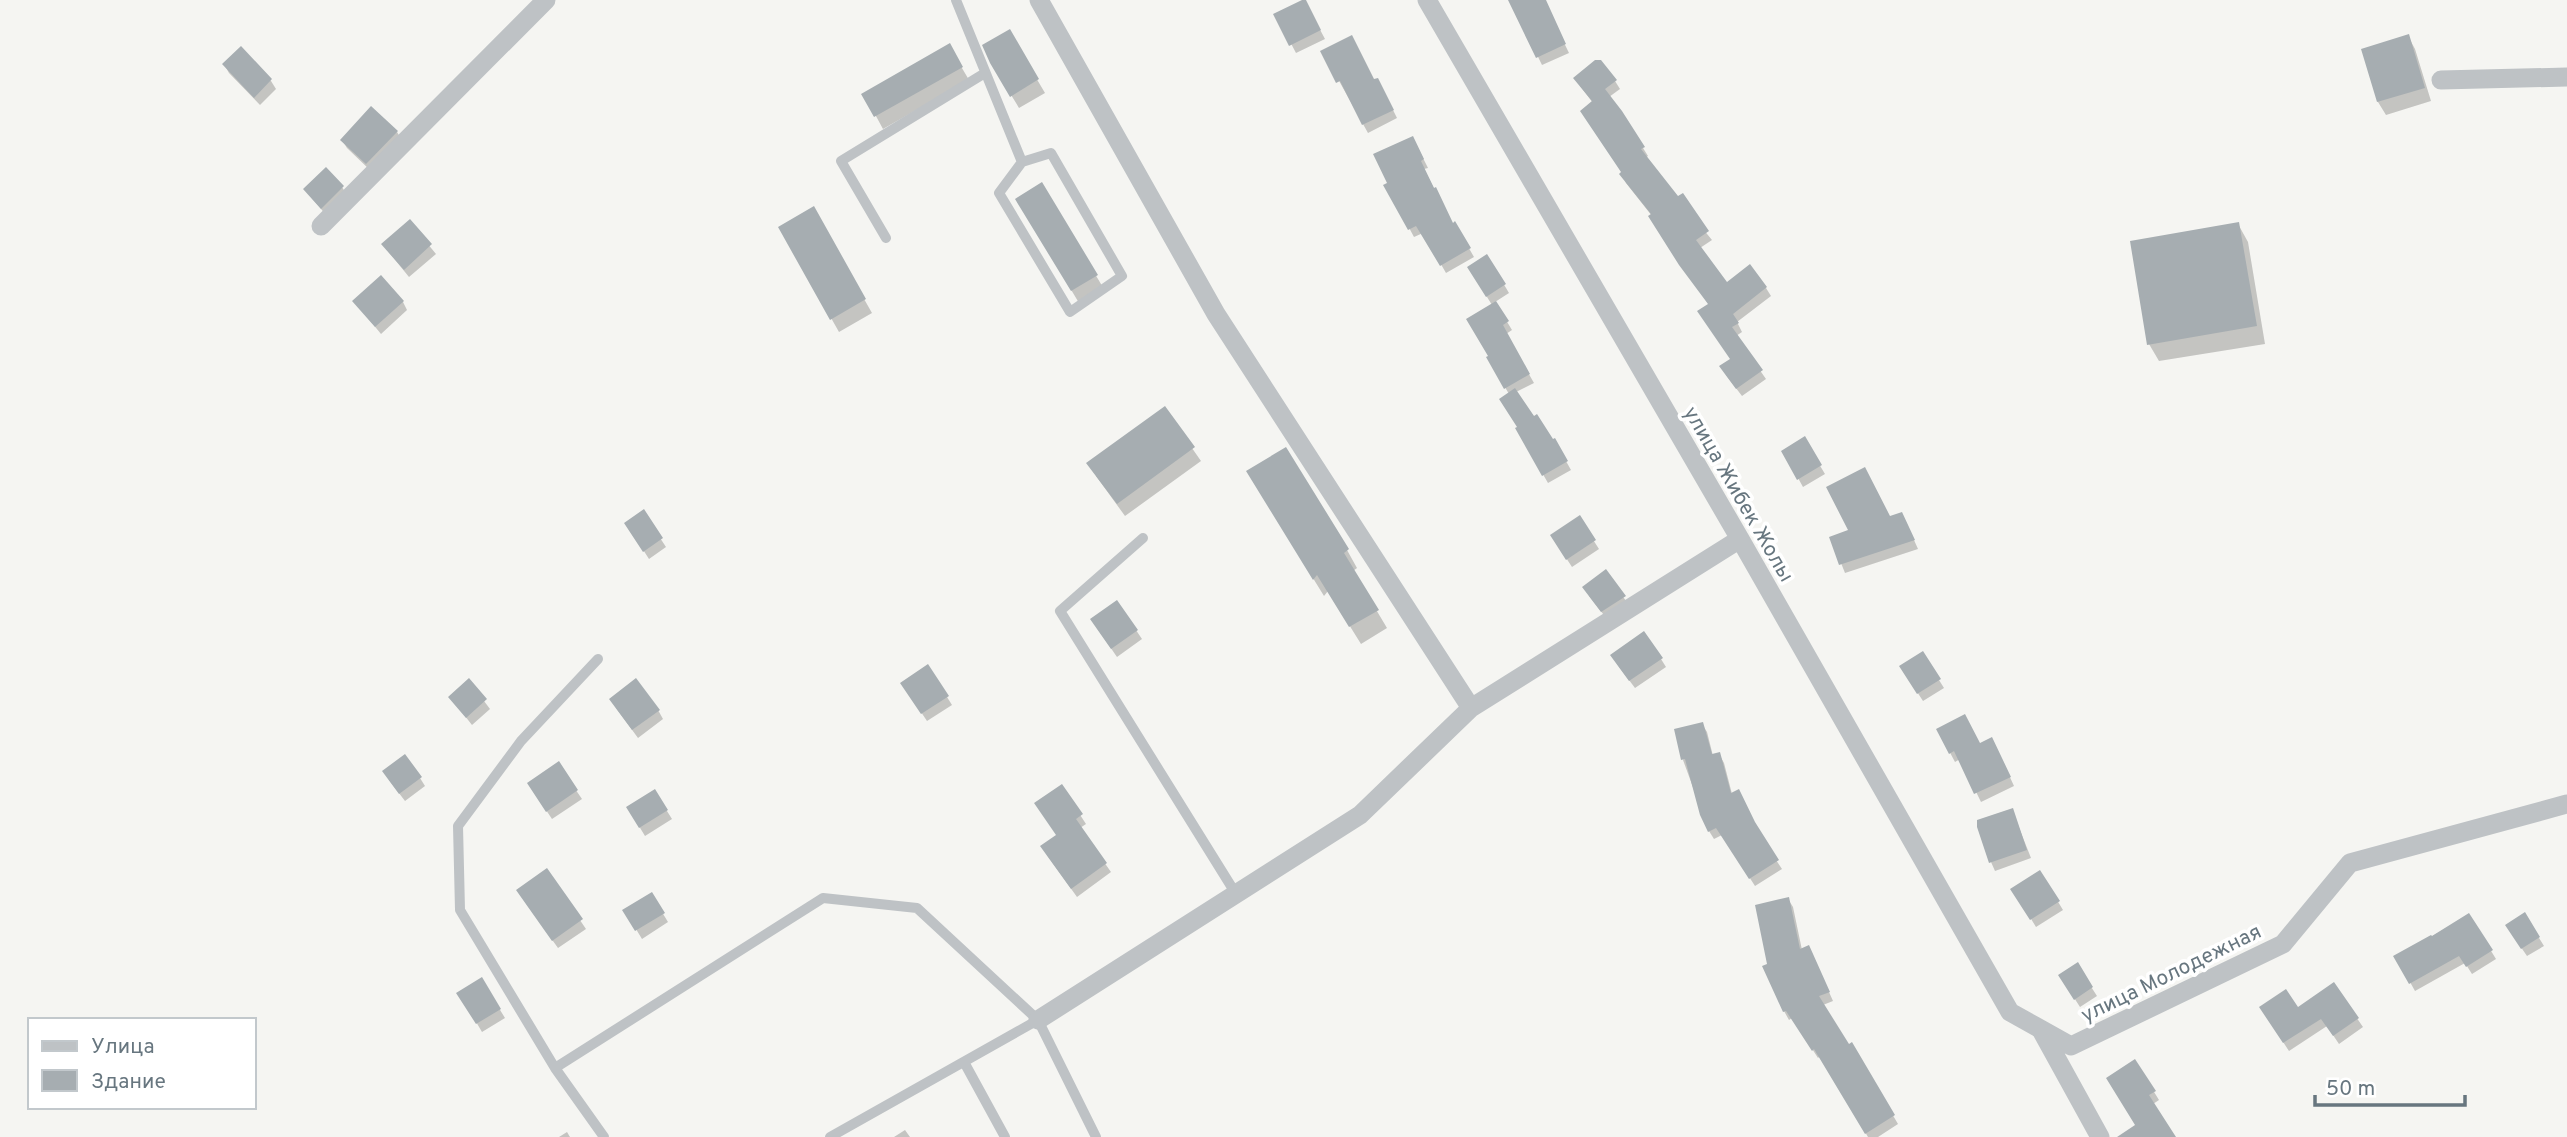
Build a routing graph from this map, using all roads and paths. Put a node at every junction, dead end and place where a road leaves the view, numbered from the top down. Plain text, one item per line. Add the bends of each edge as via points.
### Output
1 (545, 0) edge
2 (956, 0) edge
3 (1039, 0) edge
4 (1427, 0) edge
5 (985, 73) junction
6 (2567, 77) edge
7 (2441, 80) dead end
8 (1022, 162) junction
9 (321, 226) dead end
10 (886, 238) dead end
11 (1143, 538) dead end
12 (1740, 539) junction
13 (598, 659) dead end
14 (1471, 708) junction
15 (2567, 804) edge
16 (1236, 895) junction
17 (2010, 1012) joint
18 (1038, 1020) junction
19 (2040, 1029) junction
20 (964, 1062) junction
21 (555, 1068) junction
22 (604, 1137) edge
23 (830, 1137) edge
24 (1005, 1137) edge
25 (1096, 1137) edge
26 (2100, 1137) edge

1 - 9 street
2 - 5 lane
3 - 14 street via 1216,314
4 - 12 street, улица Жибек Жолы
5 - 8 lane
5 - 10 lane via 841,160
6 - 7 street
8 - 8 lane via 999,193 1070,312 1122,276 1051,153
11 - 16 lane via 1060,611
12 - 14 street
12 - 17 street, улица Жибек Жолы
13 - 21 lane via 521,741 458,826 460,910
14 - 16 street via 1360,815
15 - 19 street, улица Молодежная via 2350,863 2283,944 2071,1046
16 - 18 street
17 - 19 street, улица Молодежная
18 - 20 lane
18 - 21 lane via 917,908 823,898
18 - 25 lane
19 - 26 street
20 - 23 lane
20 - 24 lane
21 - 22 lane

